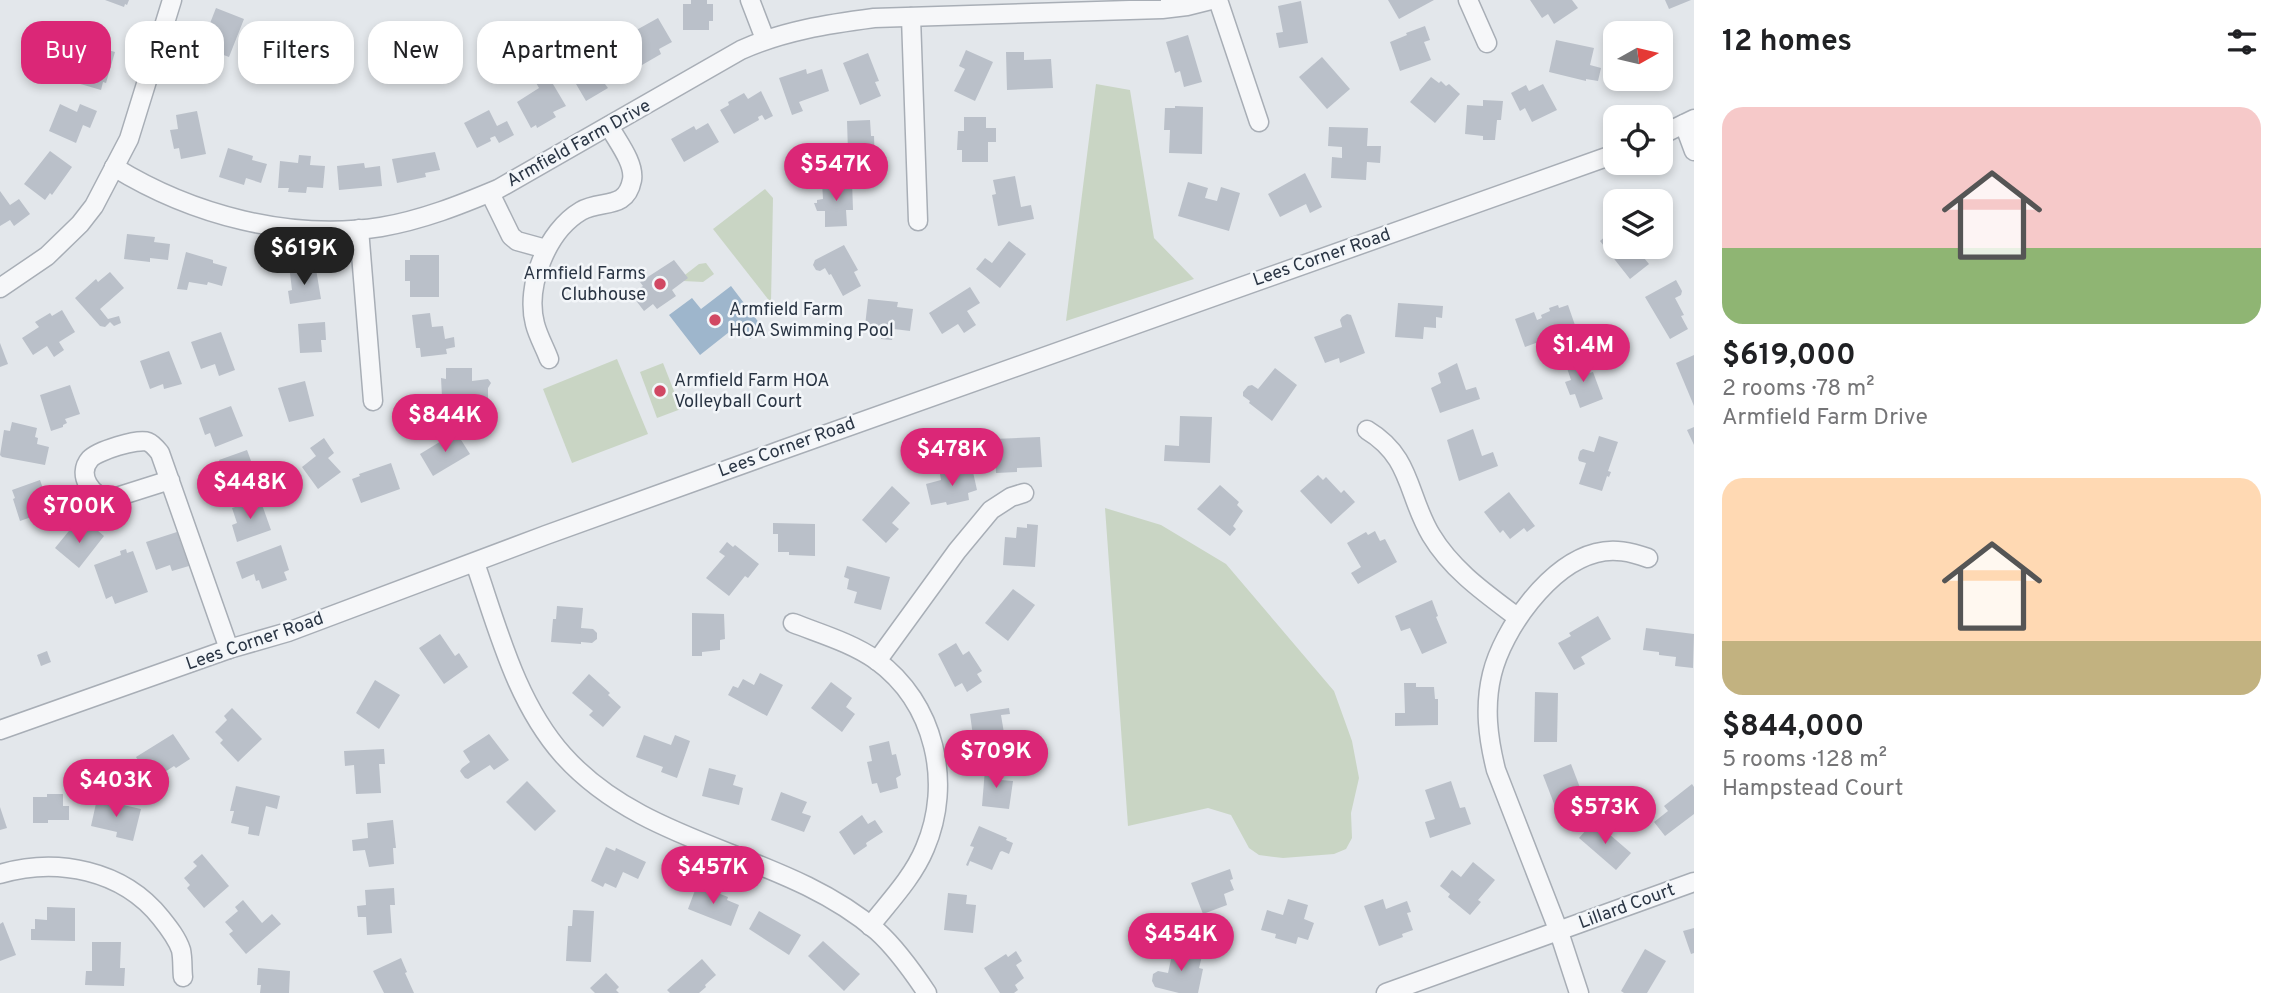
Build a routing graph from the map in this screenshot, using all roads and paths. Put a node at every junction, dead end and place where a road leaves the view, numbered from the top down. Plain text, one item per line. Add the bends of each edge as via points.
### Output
1 (172, 0) edge
2 (750, 0) edge
3 (1211, 0) edge
4 (1218, 0) edge
5 (1468, 0) edge
6 (911, 17) junction
7 (765, 39) junction
8 (1487, 43) dead end
9 (1689, 121) edge
10 (1259, 122) dead end
11 (609, 126) junction
12 (1673, 129) edge
13 (1694, 151) edge
14 (1603, 158) edge
15 (114, 167) junction
16 (490, 193) junction
17 (918, 221) dead end
18 (359, 229) junction
19 (546, 249) junction
20 (0, 288) edge
21 (549, 359) dead end
22 (373, 401) dead end
23 (1367, 430) dead end
24 (170, 480) junction
25 (1024, 493) dead end
26 (1648, 558) dead end
27 (475, 563) junction
28 (1517, 617) junction
29 (793, 623) dead end
30 (229, 649) junction
31 (877, 661) junction
32 (0, 730) edge
33 (0, 874) edge
34 (1694, 882) edge
35 (870, 926) junction
36 (1559, 932) junction
37 (183, 977) dead end
38 (928, 993) edge
39 (1386, 993) edge
40 (1579, 993) edge

1 - 15 street via 129,139
2 - 7 street
3 - 6 street, Armfield Farm Drive via 1162,9
4 - 10 street
5 - 8 street
6 - 7 street, Armfield Farm Drive via 842,22
6 - 17 street
7 - 11 street, Armfield Farm Drive
9 - 12 street
9 - 13 street
11 - 16 street, Armfield Farm Drive
11 - 19 street via 632,170 626,194 618,202 582,210
14 - 27 street, Lees Corner Road
15 - 18 street, Armfield Farm Drive via 174,198 231,217 280,227
15 - 20 street via 80,224 47,256
16 - 18 street, Armfield Farm Drive via 416,219
16 - 19 street via 511,236
18 - 22 street
19 - 21 street via 533,299 535,323
23 - 28 street via 1401,463 1427,525 1448,558
24 - 24 street via 160,453 146,441 137,440 95,455 86,471 91,491 110,499
24 - 30 street
25 - 31 street via 991,510
26 - 28 street via 1616,550 1579,560 1552,579
27 - 30 street, Lees Corner Road
27 - 35 street via 528,705 557,748 586,778 652,822 804,884
28 - 36 street via 1492,674 1489,742
29 - 31 street
30 - 32 street, Lees Corner Road
31 - 35 street via 920,713 934,747 939,796 920,858
33 - 37 street via 48,865 106,877 144,900 172,932
34 - 36 street, Lillard Court
35 - 38 street
36 - 39 street, Lillard Court
36 - 40 street

